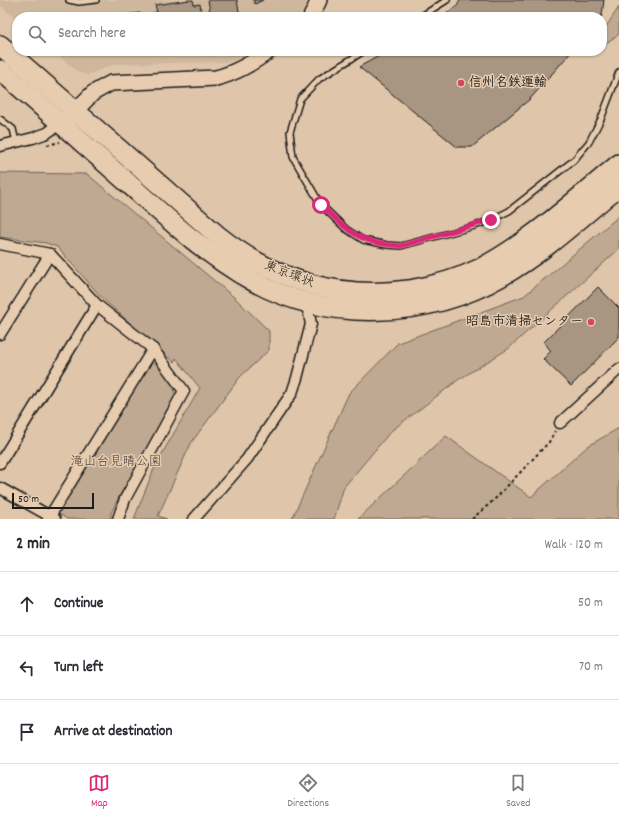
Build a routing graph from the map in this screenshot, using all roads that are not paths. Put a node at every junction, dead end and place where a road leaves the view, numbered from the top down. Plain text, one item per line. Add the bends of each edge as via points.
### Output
1 (69, 0) edge
2 (96, 0) edge
3 (319, 0) edge
4 (447, 0) edge
5 (313, 12) edge
6 (428, 12) edge
7 (0, 45) edge
8 (12, 55) edge
9 (13, 56) edge
10 (261, 56) edge
11 (356, 56) edge
12 (0, 70) edge
13 (619, 72) edge
14 (76, 111) junction
15 (0, 119) edge
16 (61, 123) junction
17 (16, 142) junction
18 (0, 146) edge
19 (619, 164) edge
20 (619, 186) edge
21 (0, 244) edge
22 (50, 254) junction
23 (301, 300) junction
24 (97, 305) junction
25 (0, 334) edge
26 (153, 349) junction
27 (619, 369) edge
28 (560, 423) road end
29 (0, 463) edge
30 (0, 488) edge
31 (51, 518) edge
32 (118, 519) edge
33 (194, 519) edge

1 - 2 lane
3 - 5 street
4 - 6 lane
7 - 8 highway, 東京環状
9 - 14 highway, 東京環状
10 - 14 street via 240,70 216,78 111,84 93,93
11 - 13 lane via 319,79 300,99 290,132 293,157 321,205 346,229 363,240 401,246 491,220 509,211 574,160 589,142 601,119
12 - 16 highway, 東京環状
14 - 16 street
14 - 19 highway, 東京環状 via 235,249 284,276 321,288 343,291 365,293 421,288 479,269 527,238
15 - 17 lane via 13,129
16 - 17 street via 47,133
16 - 23 highway, 東京環状 via 210,253 254,281
17 - 18 street
20 - 23 highway, 東京環状 via 522,263 501,277 463,294 420,306 374,311 337,308
21 - 22 street
22 - 24 street
22 - 25 street
23 - 33 street via 308,310 311,324 292,393 247,459
24 - 26 street
24 - 29 street
26 - 31 street
26 - 32 street via 184,391 125,499
27 - 28 street
30 - 31 street

